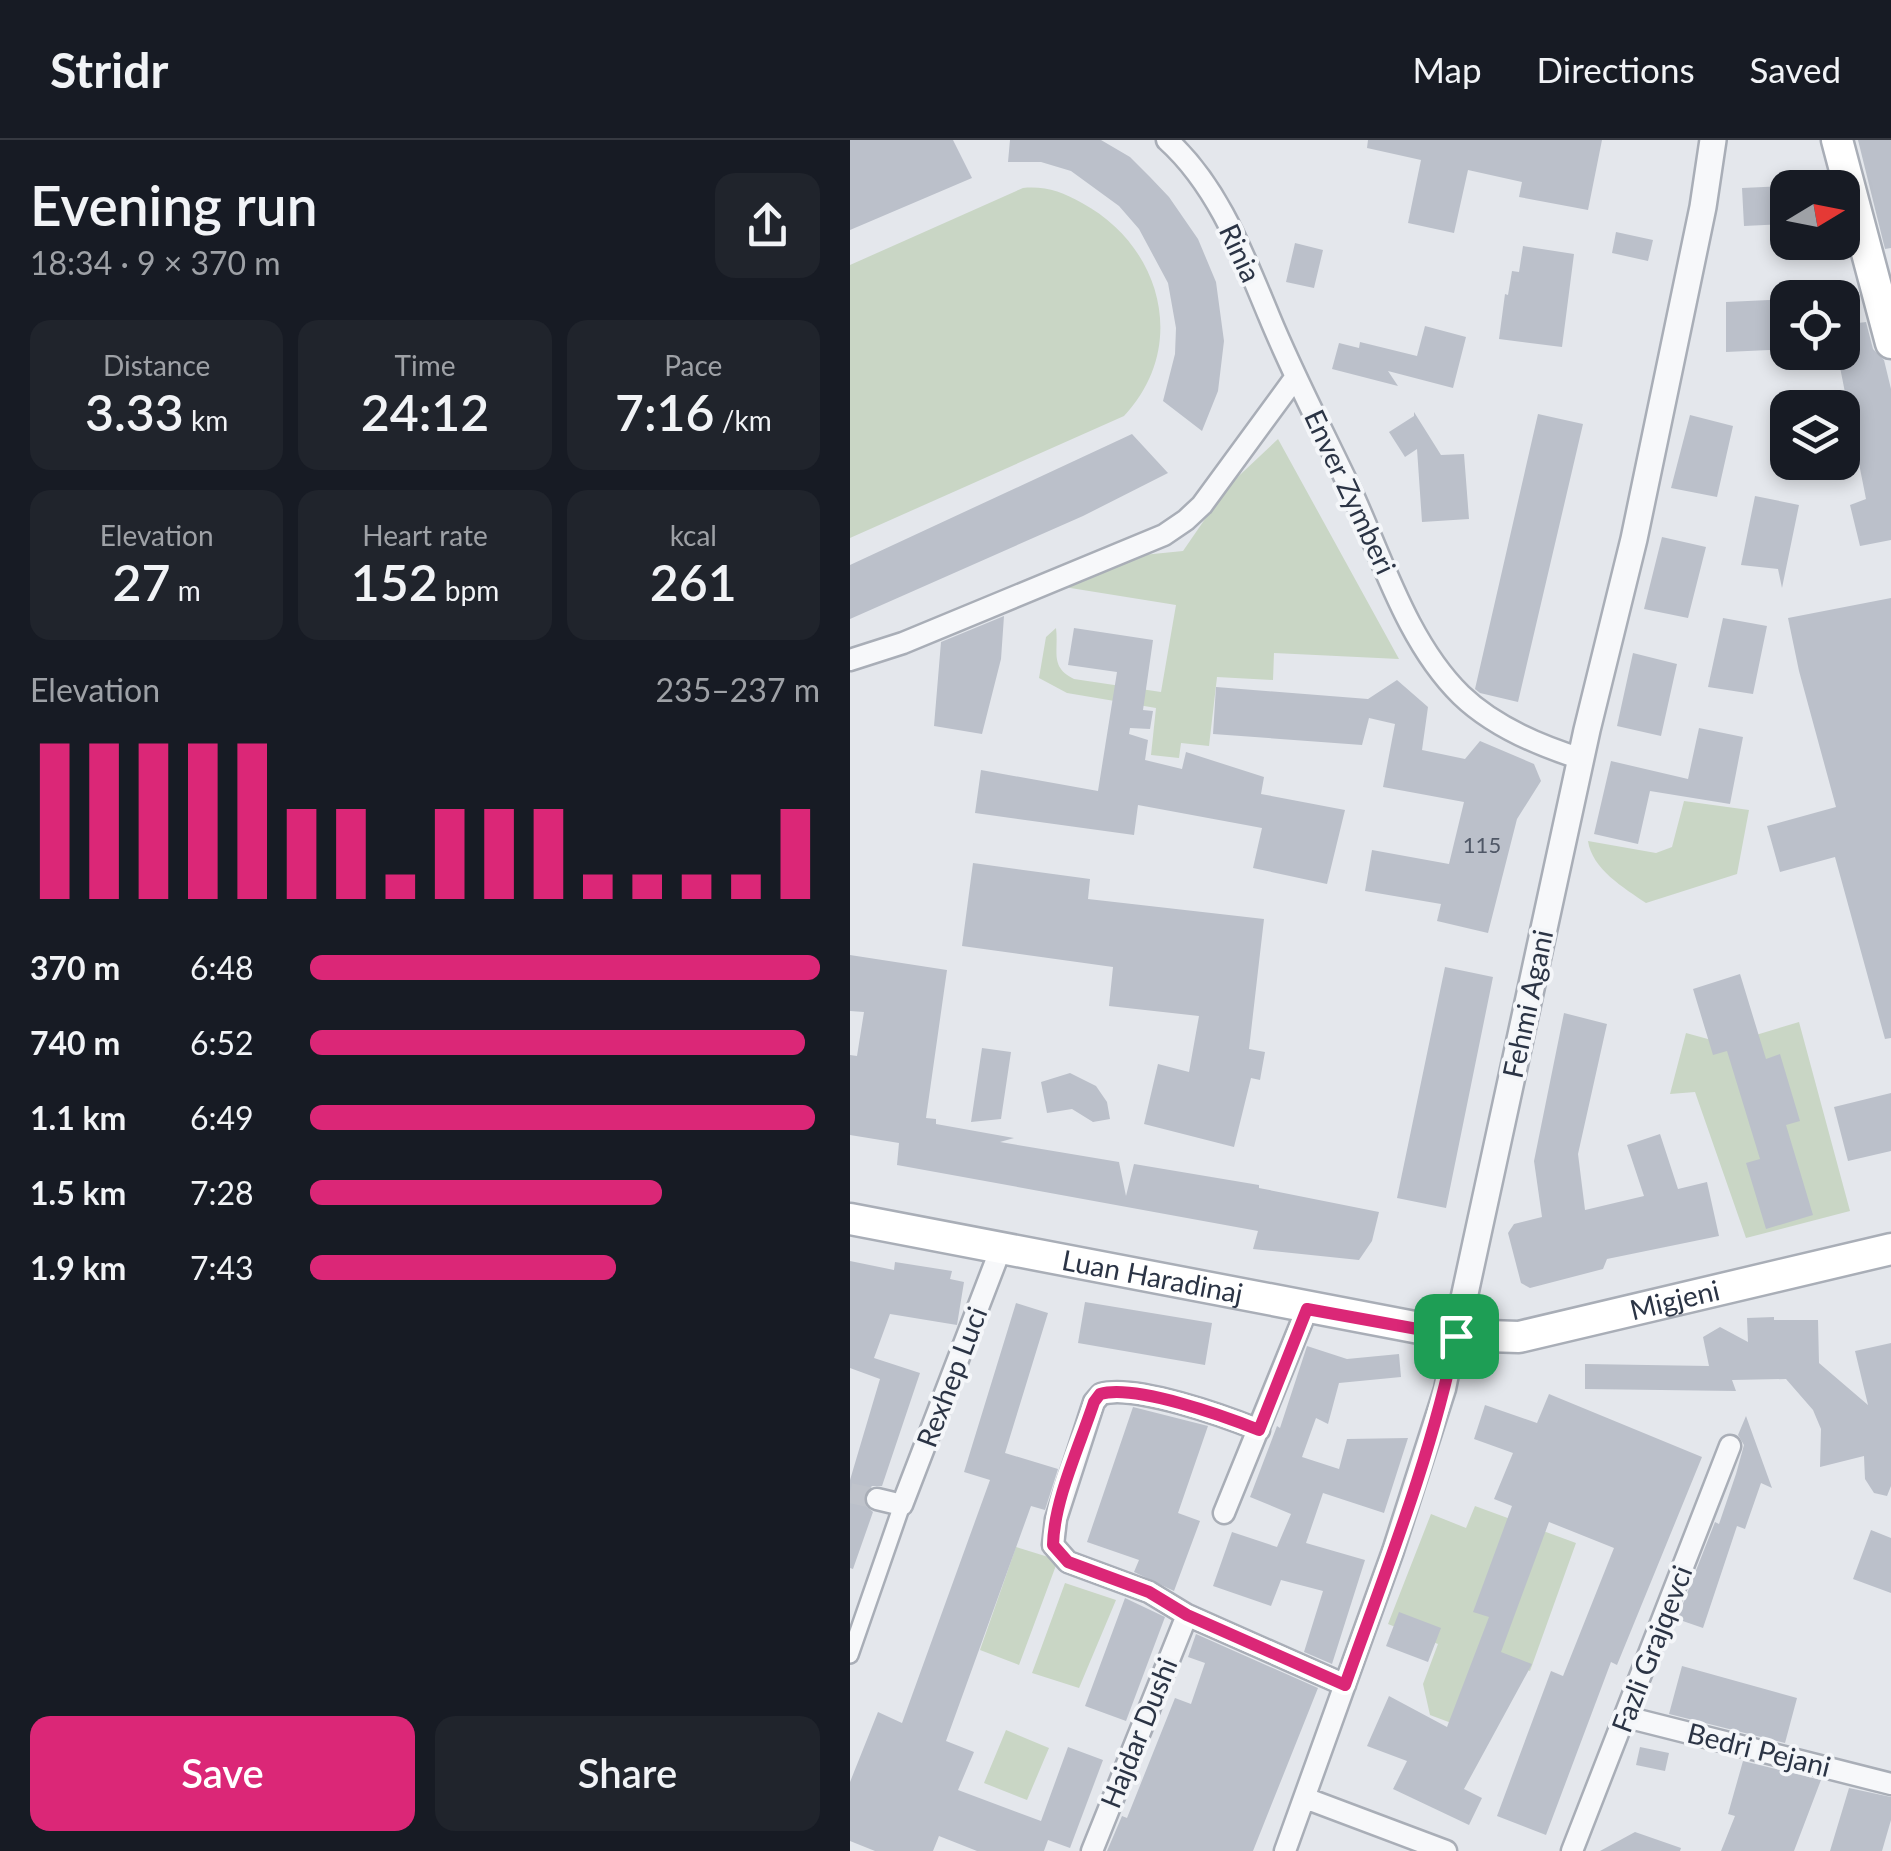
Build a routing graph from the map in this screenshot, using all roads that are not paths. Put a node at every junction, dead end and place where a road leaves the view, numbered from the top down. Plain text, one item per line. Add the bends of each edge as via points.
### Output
1 (1166, 140) edge
2 (1713, 140) edge
3 (1837, 140) edge
4 (1889, 328) edge
5 (1295, 378) junction
6 (850, 660) edge
7 (1582, 758) junction
8 (850, 1219) edge
9 (1001, 1248) junction
10 (1891, 1249) edge
11 (1307, 1309) junction
12 (1456, 1336) junction
13 (1259, 1430) junction
14 (1730, 1446) dead end
15 (878, 1499) tunnel mouth
16 (902, 1505) junction
17 (1224, 1513) dead end
18 (1187, 1615) junction
19 (850, 1655) edge
20 (1345, 1685) junction
21 (1626, 1717) junction
22 (1891, 1784) edge
23 (1305, 1798) junction
24 (1092, 1851) edge
25 (1284, 1851) edge
26 (1446, 1851) edge
27 (1572, 1851) edge

1 - 5 street, Rinia via 1196,170 1234,235
2 - 7 street, Fehmi Agani via 1634,539
3 - 4 main road
5 - 6 street, Enver Zymberi via 1202,505 1164,535
5 - 7 street, Enver Zymberi via 1438,668 1485,714
7 - 12 street, Fehmi Agani
8 - 9 main road, Luan Haradinaj
9 - 11 main road, Luan Haradinaj
9 - 16 street, Rexhep Luci
10 - 12 main road, Migjeni via 1519,1337
11 - 12 main road, Luan Haradinaj
11 - 13 street
12 - 20 street, Fehmi Agani via 1420,1470
13 - 17 street
13 - 18 street via 1123,1392 1100,1394 1094,1402 1053,1545 1068,1562 1149,1592
14 - 21 street, Fazli Grajqevci
15 - 16 street
16 - 19 street
18 - 20 street
18 - 24 street, Hajdar Dushi
20 - 23 street, Fehmi Agani
21 - 22 street, Bedri Pejani
21 - 27 street, Fazli Grajqevci
23 - 25 street, Fehmi Agani
23 - 26 street

